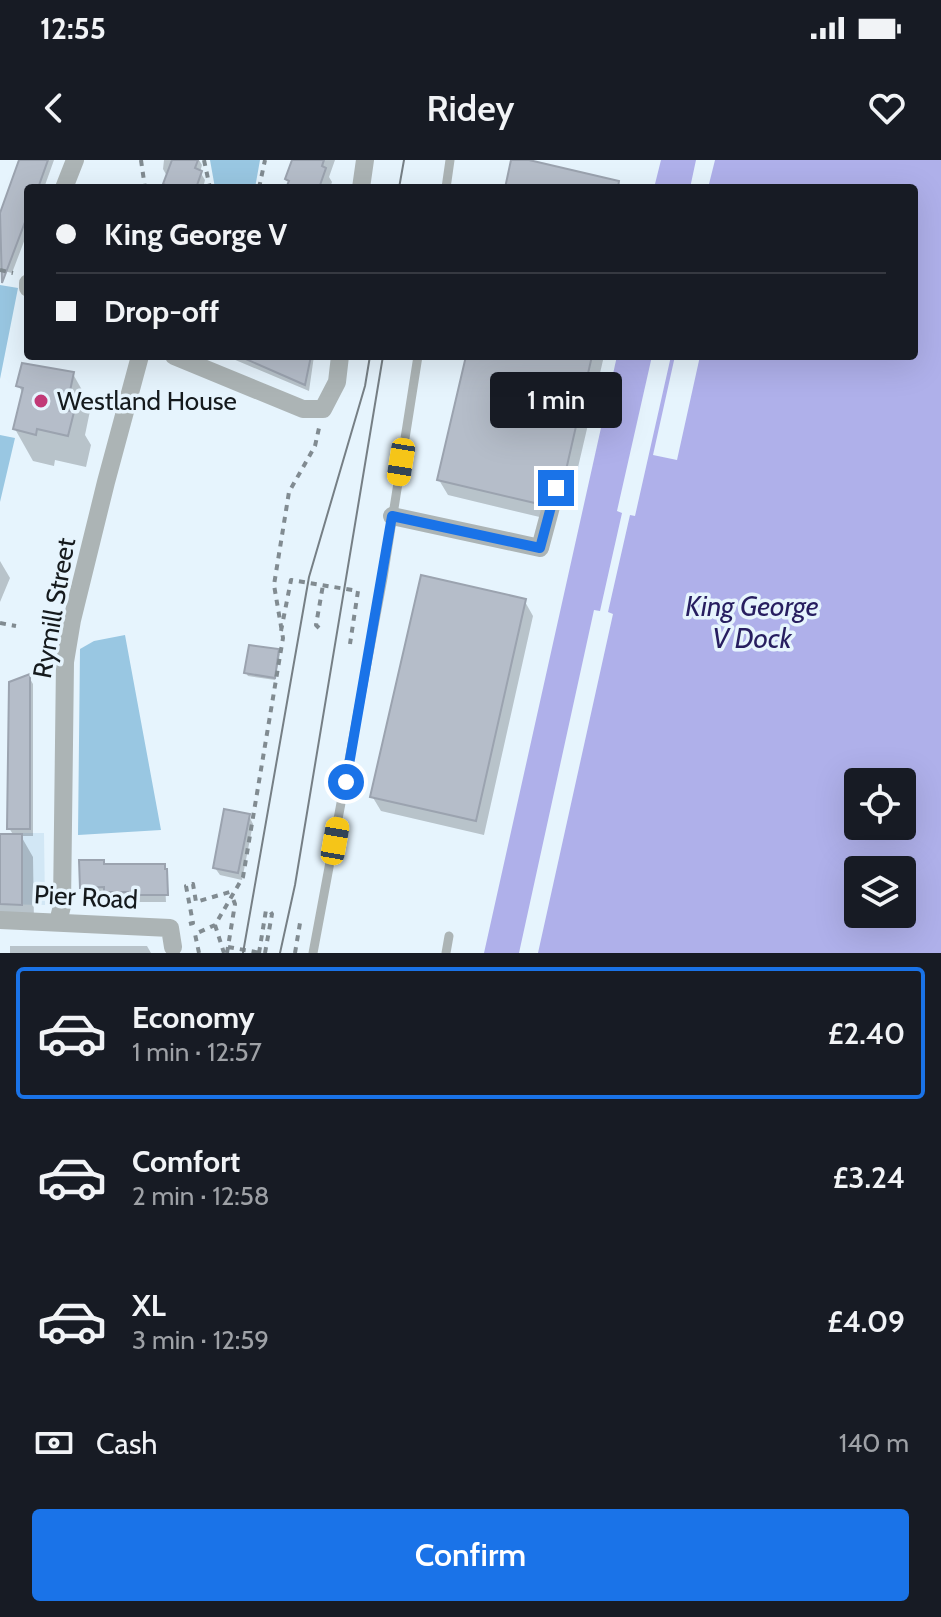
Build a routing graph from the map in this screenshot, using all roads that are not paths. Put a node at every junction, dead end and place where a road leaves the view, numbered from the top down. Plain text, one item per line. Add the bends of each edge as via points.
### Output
1 (75, 160) edge
2 (365, 160) edge
3 (450, 160) edge
4 (66, 184) edge
5 (362, 184) edge
6 (447, 184) edge
7 (139, 360) edge
8 (184, 360) edge
9 (340, 360) edge
10 (417, 360) edge
11 (556, 488) dead end
12 (392, 516) junction
13 (0, 920) edge
14 (58, 922) junction
15 (449, 936) dead end
16 (173, 947) dead end
17 (313, 953) edge
18 (446, 953) edge

1 - 4 street
2 - 5 street
3 - 6 lane
7 - 14 street, Rymill Street via 65,662
8 - 9 street via 322,416 337,382
10 - 12 lane
11 - 12 street via 540,548
12 - 17 lane
13 - 14 street, Pier Road
14 - 16 street, Pier Road via 178,926
15 - 18 lane

